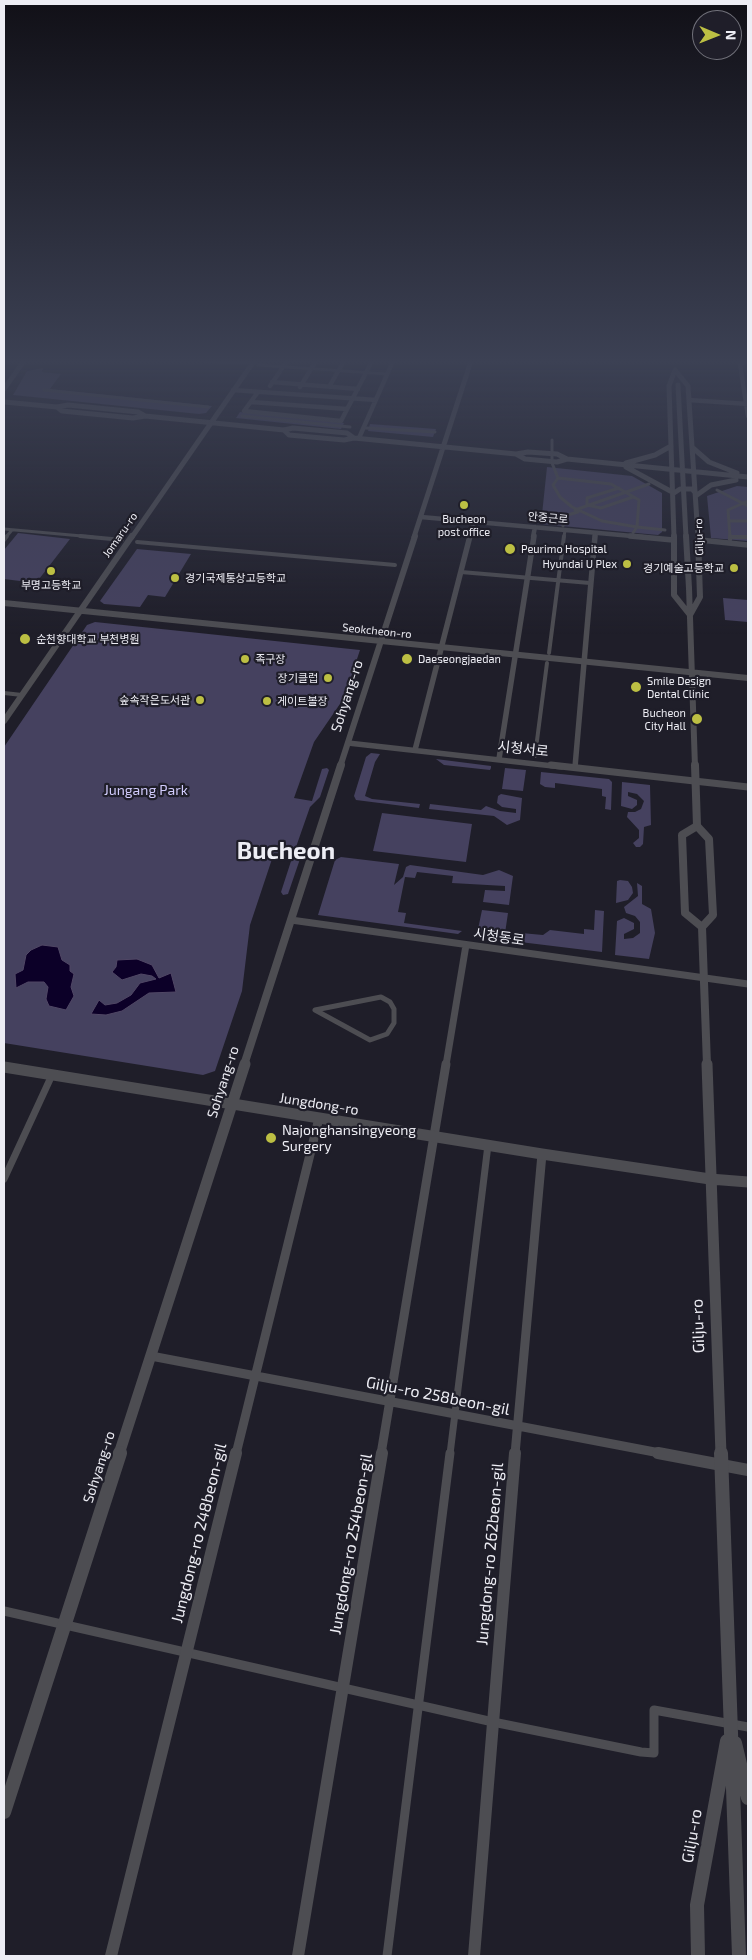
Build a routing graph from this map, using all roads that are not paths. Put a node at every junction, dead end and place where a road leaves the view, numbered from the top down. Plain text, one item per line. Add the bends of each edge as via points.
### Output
1 (190, 452) edge
2 (441, 452) edge
3 (500, 452) edge
4 (552, 452) edge
5 (660, 452) edge
6 (672, 452) edge
7 (682, 452) edge
8 (693, 452) edge
9 (698, 452) edge
10 (621, 464) junction
11 (672, 470) junction
12 (695, 472) junction
13 (748, 477) edge
14 (558, 478) junction
15 (649, 484) dead end
16 (618, 488) junction
17 (717, 490) dead end
18 (625, 492) junction
19 (674, 493) junction
20 (697, 495) junction
21 (633, 497) junction
22 (748, 502) edge
23 (743, 503) junction
24 (587, 505) junction
25 (748, 506) edge
26 (577, 511) junction
27 (421, 517) junction
28 (729, 521) junction
29 (748, 521) edge
30 (474, 522) junction
31 (535, 527) junction
32 (637, 527) junction
33 (564, 528) junction
34 (4, 529) edge
35 (12, 530) junction
36 (665, 530) dead end
37 (595, 533) junction
38 (633, 533) dead end
39 (748, 537) edge
40 (4, 540) edge
41 (122, 540) dead end
42 (673, 540) junction
43 (700, 540) junction
44 (137, 542) dead end
45 (748, 545) edge
46 (395, 565) dead end
47 (461, 572) junction
48 (527, 578) junction
49 (558, 580) junction
50 (590, 583) junction
51 (690, 588) joint
52 (4, 603) edge
53 (80, 611) junction
54 (690, 615) junction
55 (380, 641) junction
56 (441, 647) junction
57 (548, 653) dead end
58 (515, 655) junction
59 (584, 662) junction
60 (547, 663) dead end
61 (692, 672) junction
62 (748, 678) edge
63 (4, 693) edge
64 (22, 695) junction
65 (4, 721) edge
66 (348, 743) junction
67 (577, 745) junction
68 (586, 746) dead end
69 (415, 750) junction
70 (535, 756) dead end
71 (499, 759) junction
72 (575, 767) junction
73 (696, 780) junction
74 (748, 786) edge
75 (697, 826) junction
76 (291, 920) junction
77 (702, 926) junction
78 (466, 945) junction
79 (704, 978) junction
80 (748, 984) edge
81 (382, 997) joint
82 (4, 1067) edge
83 (52, 1075) junction
84 (232, 1104) junction
85 (319, 1118) junction
86 (435, 1137) junction
87 (488, 1145) junction
88 (542, 1154) junction
89 (4, 1179) edge
90 (710, 1179) junction
91 (748, 1182) edge
92 (150, 1356) junction
93 (254, 1377) junction
94 (391, 1402) junction
95 (454, 1413) junction
96 (517, 1426) junction
97 (720, 1464) junction
98 (748, 1470) edge
99 (4, 1611) edge
100 (64, 1625) junction
101 (186, 1653) junction
102 (343, 1688) junction
103 (419, 1705) junction
104 (493, 1722) junction
105 (730, 1723) junction
106 (748, 1727) edge
107 (748, 1798) edge
108 (4, 1812) edge
109 (111, 1956) edge
110 (298, 1956) edge
111 (387, 1956) edge
112 (474, 1956) edge
113 (698, 1956) edge
114 (738, 1956) edge

1 - 53 street, Jomaru-ro
2 - 27 street, Sohyang-ro
3 - 10 street via 533,460 557,462 567,459
4 - 14 street, bridge
5 - 10 street
6 - 11 street, Gilju-ro
7 - 51 street, Gilju-ro, bridge
8 - 12 street, Gilju-ro
9 - 13 street via 709,462
10 - 11 street
10 - 19 street
11 - 12 street
11 - 19 street, Gilju-ro
12 - 13 street
12 - 20 street, Gilju-ro
13 - 20 street via 720,482
14 - 16 street via 611,484
14 - 26 street via 553,482 555,490
15 - 18 street
16 - 18 street
16 - 24 street via 587,498
17 - 23 street
18 - 21 street
18 - 24 street
19 - 20 street via 680,489 692,490
19 - 42 street, Gilju-ro
20 - 43 street, Gilju-ro
21 - 24 street via 601,508
21 - 32 street via 639,500
22 - 23 street
23 - 25 street
23 - 28 street via 728,510
24 - 26 street
26 - 32 street via 602,521
26 - 33 street via 564,516
27 - 30 street, 안중근로
27 - 55 street, Sohyang-ro
28 - 29 street
28 - 39 street via 730,539
30 - 31 street, 안중근로
30 - 47 street
31 - 33 street, 안중근로
31 - 48 street
32 - 36 street
32 - 38 street
33 - 37 street, 안중근로
33 - 49 street
34 - 35 street
35 - 40 street
35 - 41 street
37 - 42 street, 안중근로
37 - 50 street
42 - 54 street, Gilju-ro via 674,595
43 - 45 street
43 - 54 street, Gilju-ro via 700,597
44 - 46 street
47 - 48 street
47 - 56 street
48 - 49 street
48 - 58 street
49 - 50 street
49 - 57 street
50 - 59 street
51 - 54 street, Gilju-ro
52 - 53 street, Seokcheon-ro
53 - 55 street, Seokcheon-ro
53 - 64 street, Jomaru-ro
54 - 61 street, Gilju-ro
55 - 56 street, Seokcheon-ro
55 - 66 street, Sohyang-ro
56 - 58 street, Seokcheon-ro
56 - 69 street
58 - 59 street, Seokcheon-ro
58 - 71 street
59 - 61 street, Seokcheon-ro
59 - 67 street
60 - 70 street
61 - 62 street, Seokcheon-ro
61 - 73 street, Gilju-ro
63 - 64 street
64 - 65 street, Jomaru-ro
66 - 69 street, 시청서로
66 - 76 street, Sohyang-ro
67 - 68 street
67 - 72 street
69 - 71 street, 시청서로
71 - 72 street, 시청서로
72 - 73 street, 시청서로
73 - 74 street, 시청서로
73 - 75 street, Gilju-ro
75 - 77 street, Gilju-ro via 709,839 713,915
75 - 77 street via 682,835 685,913
76 - 78 street, 시청동로
76 - 84 street, Sohyang-ro
77 - 79 street, Gilju-ro
78 - 79 street, 시청동로
78 - 86 street, Jungdong-ro 254beon-gil
79 - 80 street, 시청동로
79 - 90 street, Gilju-ro
81 - 81 street via 394,1009 394,1023 387,1034 370,1040 315,1010
82 - 83 street, Jungdong-ro
83 - 84 street, Jungdong-ro
83 - 89 street
84 - 85 street, Jungdong-ro
84 - 92 street, Sohyang-ro
85 - 86 street, Jungdong-ro
85 - 93 street, Jungdong-ro 248beon-gil
86 - 87 street, Jungdong-ro
86 - 94 street, Jungdong-ro 254beon-gil
87 - 88 street, Jungdong-ro
87 - 95 street
88 - 90 street, Jungdong-ro
88 - 96 street, Jungdong-ro 262beon-gil
90 - 91 street, Jungdong-ro
90 - 97 street, Gilju-ro
92 - 93 street, Gilju-ro 258beon-gil
92 - 100 street, Sohyang-ro
93 - 94 street, Gilju-ro 258beon-gil
93 - 101 street, Jungdong-ro 248beon-gil
94 - 95 street, Gilju-ro 258beon-gil
94 - 102 street, Jungdong-ro 254beon-gil
95 - 96 street, Gilju-ro 258beon-gil
95 - 103 street
96 - 97 street, Gilju-ro 258beon-gil
96 - 104 street, Jungdong-ro 262beon-gil
97 - 98 street, Gilju-ro 258beon-gil
97 - 105 street, Gilju-ro
99 - 100 street
100 - 101 street
100 - 108 street, Sohyang-ro
101 - 102 street
101 - 109 street, Jungdong-ro 248beon-gil
102 - 103 street
102 - 110 street, Jungdong-ro 254beon-gil
103 - 104 street
103 - 111 street
104 - 105 street via 654,1753 654,1710
104 - 112 street, Jungdong-ro 262beon-gil
105 - 106 street
105 - 107 street, Gilju-ro
105 - 113 street, Gilju-ro via 697,1905
105 - 114 street, Gilju-ro

